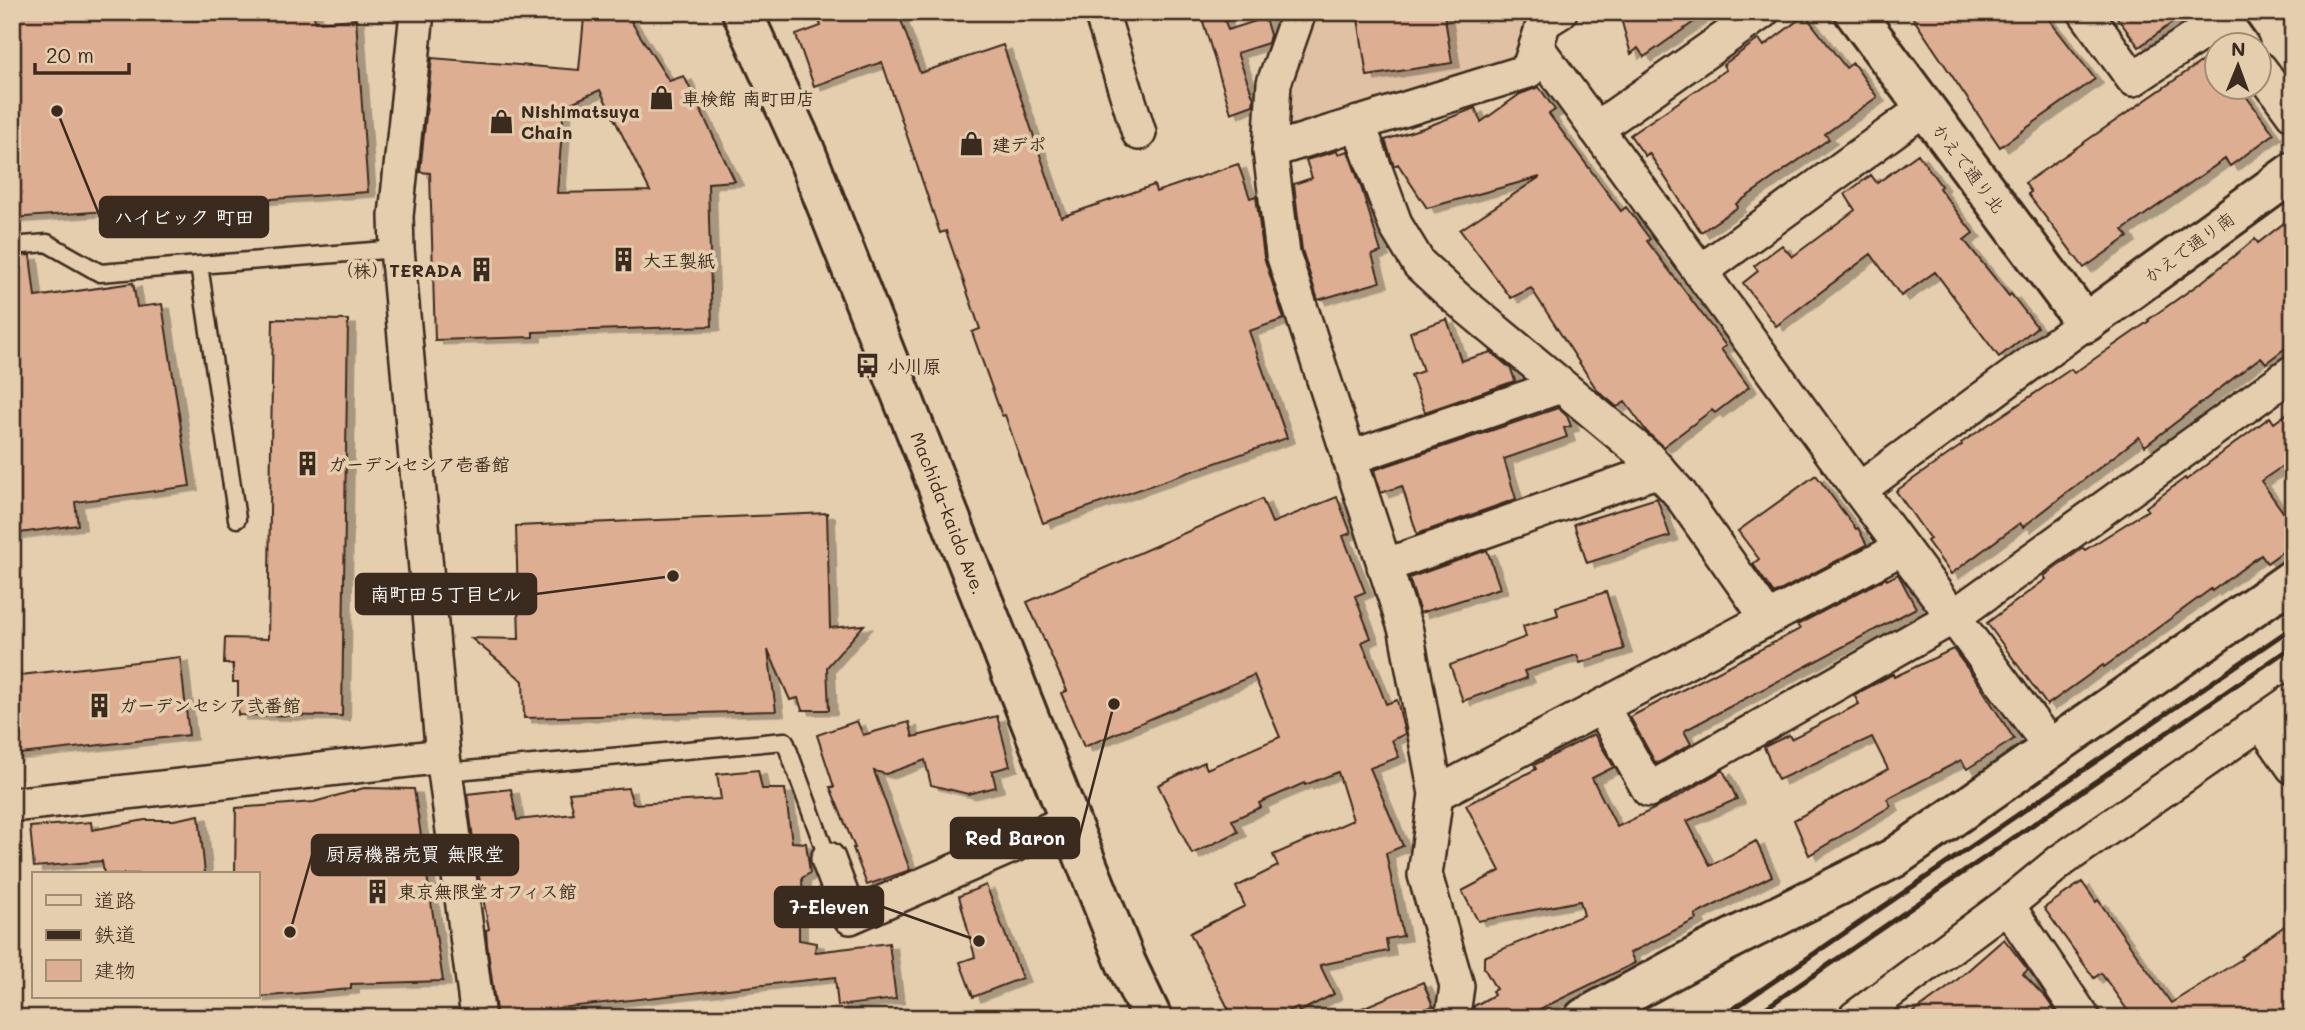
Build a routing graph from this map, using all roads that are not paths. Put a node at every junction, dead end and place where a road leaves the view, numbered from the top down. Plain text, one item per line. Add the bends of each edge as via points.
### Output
1 (417, 12) edge
2 (743, 12) edge
3 (1101, 12) edge
4 (1299, 12) edge
5 (1560, 12) edge
6 (1762, 12) edge
7 (1854, 12) edge
8 (2085, 12) edge
9 (2221, 16) edge
10 (2232, 32) edge
11 (1536, 46) junction
12 (2274, 89) edge
13 (1925, 108) junction
14 (2293, 114) edge
15 (1357, 123) junction
16 (1596, 129) junction
17 (1139, 132) dead end
18 (1270, 151) junction
19 (2293, 172) edge
20 (12, 246) edge
21 (397, 249) junction
22 (199, 265) junction
23 (1700, 272) junction
24 (2085, 323) junction
25 (2293, 372) edge
26 (1561, 386) junction
27 (1349, 458) junction
28 (1659, 470) junction
29 (1859, 490) junction
30 (237, 519) dead end
31 (1902, 548) junction
32 (1384, 566) junction
33 (2293, 579) edge
34 (1953, 617) junction
35 (1768, 619) junction
36 (2293, 700) edge
37 (1602, 707) junction
38 (2262, 723) junction
39 (2052, 749) junction
40 (444, 764) junction
41 (2293, 767) edge
42 (1436, 794) junction
43 (12, 805) edge
44 (1070, 820) junction
45 (828, 859) joint
46 (2007, 905) junction
47 (1452, 1017) edge
48 (478, 1018) edge
49 (1152, 1018) edge
50 (1584, 1018) edge
51 (1855, 1018) edge
52 (2082, 1018) edge

1 - 21 street via 396,216
2 - 44 street, Machida-kaido Ave. via 804,148
3 - 17 street
4 - 18 street via 1274,83
5 - 11 street via 1544,22
6 - 16 street
7 - 13 street, かえで通り北
8 - 9 street via 2133,79
9 - 10 street
11 - 15 street via 1528,71
11 - 16 street
12 - 14 street
13 - 23 street
13 - 24 street, かえで通り北
15 - 18 street
15 - 26 street via 1396,226 1419,264
16 - 23 street
18 - 27 street via 1283,254
19 - 24 street, かえで通り南
20 - 22 lane via 47,243 100,273
21 - 22 lane
21 - 40 street
22 - 30 lane
23 - 29 street
24 - 29 street
25 - 34 street
26 - 27 street
26 - 28 street
27 - 32 street
28 - 32 street
28 - 35 street
29 - 31 street
31 - 34 street
31 - 35 street
32 - 42 street via 1406,631
33 - 39 street
34 - 37 street via 1649,790
34 - 39 street
35 - 37 street
36 - 38 street
37 - 42 street
38 - 41 street
38 - 46 street via 2062,860
39 - 50 street via 1894,858
40 - 43 street
40 - 45 lane via 785,741
40 - 48 street
42 - 47 street via 1426,875 1457,986
44 - 45 street via 850,917
44 - 49 street, Machida-kaido Ave.
46 - 51 street
46 - 52 street

